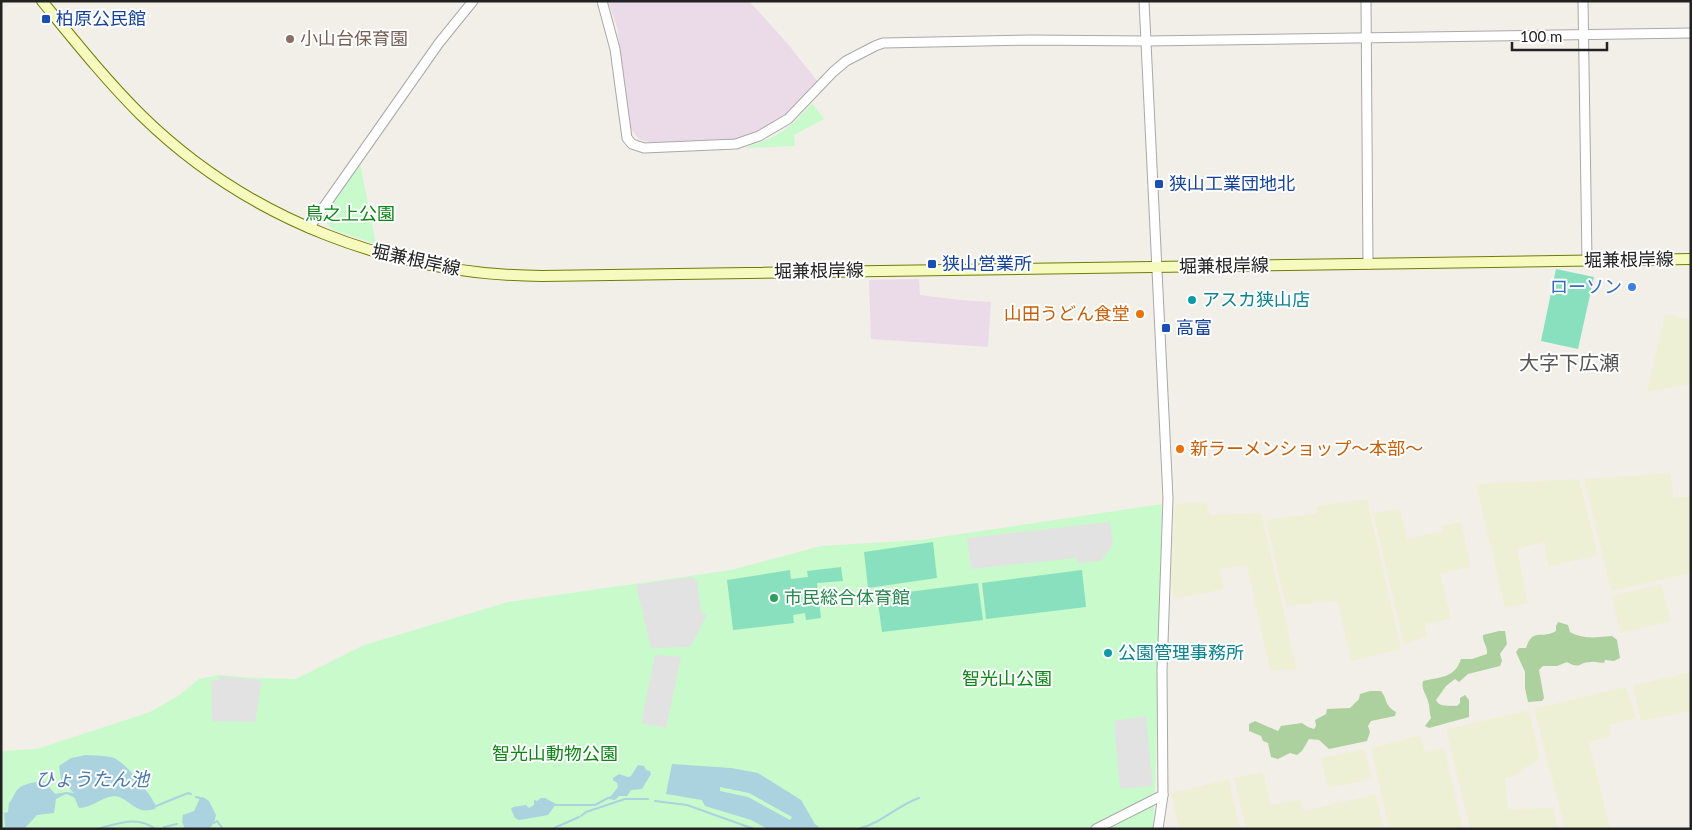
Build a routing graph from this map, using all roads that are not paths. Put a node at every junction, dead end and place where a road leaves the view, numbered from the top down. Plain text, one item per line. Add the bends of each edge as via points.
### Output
1 (42, 1) edge
2 (474, 1) edge
3 (602, 1) edge
4 (1144, 1) edge
5 (1366, 1) edge
6 (1583, 1) edge
7 (1691, 33) edge
8 (1584, 35) junction
9 (1366, 38) junction
10 (1146, 41) junction
11 (309, 228) junction
12 (1691, 259) edge
13 (1587, 260) junction
14 (1368, 264) junction
15 (1157, 267) junction
16 (1163, 795) junction
17 (1096, 829) edge
18 (1158, 829) edge

1 - 11 main road, 堀兼根岸線 via 119,92 168,140 224,182
2 - 11 street via 438,43
3 - 10 street via 615,49 627,138 632,144 644,148 736,144 759,136 788,119 846,61 883,43
4 - 10 street
5 - 9 street
6 - 8 street
7 - 8 street
8 - 9 street
8 - 13 street
9 - 10 street
9 - 14 street
10 - 15 street
11 - 15 main road, 堀兼根岸線 via 410,262 517,276
12 - 13 main road, 堀兼根岸線
13 - 14 main road, 堀兼根岸線
14 - 15 main road, 堀兼根岸線
15 - 16 street via 1168,498 1162,671
16 - 17 street
16 - 18 street

